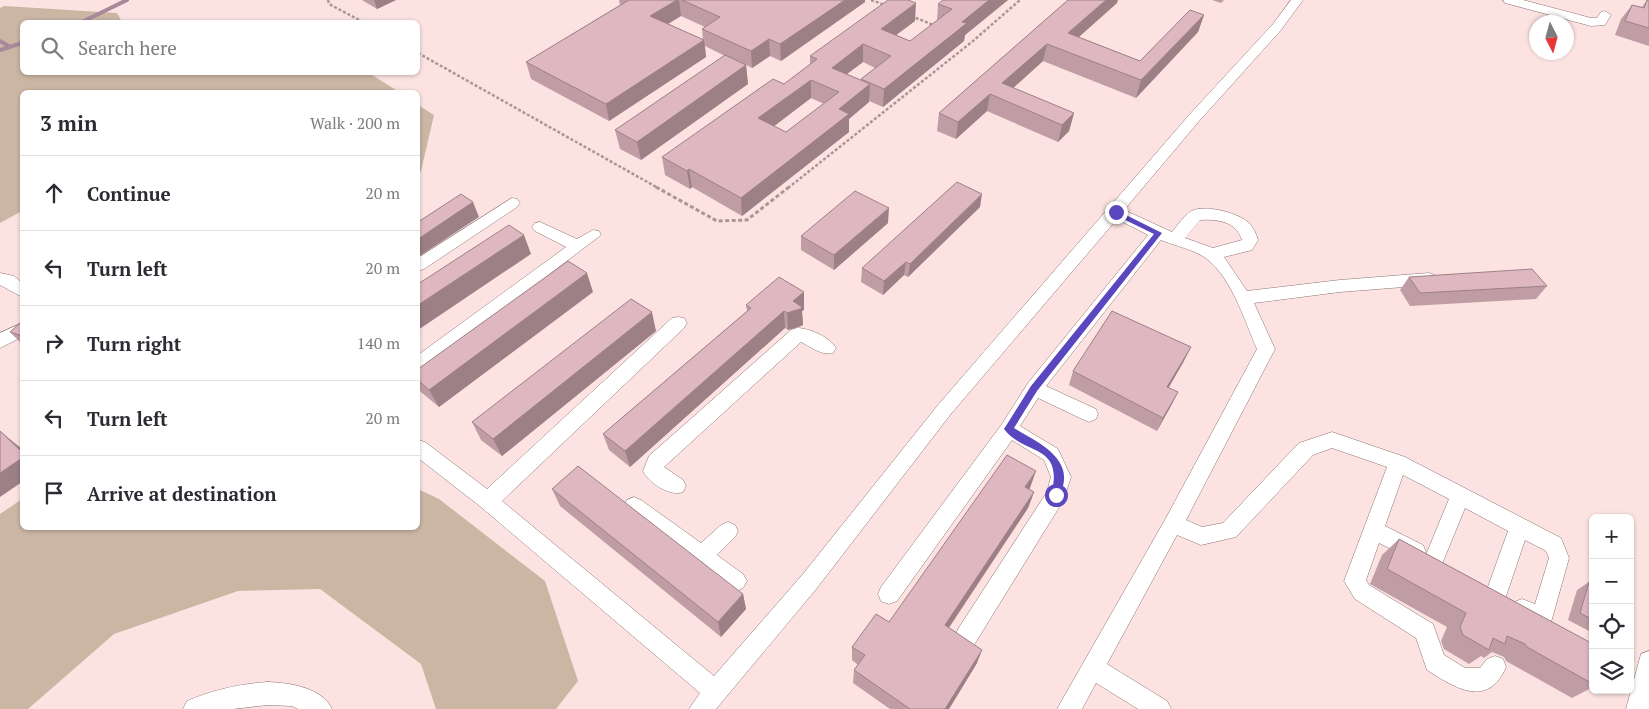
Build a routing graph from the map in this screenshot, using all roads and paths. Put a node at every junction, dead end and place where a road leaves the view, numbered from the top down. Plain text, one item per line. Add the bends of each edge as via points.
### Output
1 (328, 0) edge
2 (871, 0) edge
3 (1020, 0) edge
4 (1297, 0) edge
5 (1509, 0) edge
6 (890, 8) edge
7 (908, 15) edge
8 (1605, 15) dead end
9 (358, 20) edge
10 (936, 26) edge
11 (964, 38) edge
12 (973, 41) junction
13 (420, 54) edge
14 (512, 203) dead end
15 (1116, 212) junction
16 (540, 227) dead end
17 (593, 235) dead end
18 (1166, 236) junction
19 (577, 246) junction
20 (1212, 254) junction
21 (420, 264) edge
22 (0, 278) edge
23 (1449, 278) edge
24 (20, 289) edge
25 (1243, 298) junction
26 (678, 323) dead end
27 (20, 331) edge
28 (0, 341) edge
29 (828, 348) dead end
30 (420, 363) edge
31 (1034, 388) junction
32 (1090, 414) dead end
33 (1009, 429) junction
34 (420, 450) edge
35 (1398, 463) junction
36 (676, 486) dead end
37 (1460, 496) junction
38 (488, 501) junction
39 (634, 506) dead end
40 (1173, 524) junction
41 (1519, 527) junction
42 (1374, 530) junction
43 (728, 532) dead end
44 (702, 556) junction
45 (736, 581) dead end
46 (889, 594) dead end
47 (966, 637) edge
48 (1649, 662) edge
49 (1495, 667) dead end
50 (1093, 668) junction
51 (1646, 687) edge
52 (716, 692) junction
53 (195, 709) edge
54 (320, 709) edge
55 (701, 709) edge
56 (1069, 709) edge
57 (1159, 709) edge
58 (1638, 709) edge

1 - 9 path via 329,4
2 - 6 path
3 - 12 path
4 - 15 street
5 - 8 street via 1591,22 1602,22
7 - 10 path
11 - 12 path
12 - 13 path via 747,220 718,221
14 - 21 street
15 - 18 street
15 - 52 street via 944,410 810,580
16 - 19 street
17 - 19 street
18 - 20 street
18 - 20 street via 1196,215 1206,214 1233,219 1249,233 1250,240 1246,246
18 - 31 street
19 - 30 street
20 - 25 street
22 - 24 street
23 - 25 street via 1340,286
25 - 40 street via 1266,349
26 - 38 street
27 - 28 street
29 - 36 street via 797,335 656,462 653,471
31 - 32 street
31 - 33 street
33 - 46 street
33 - 47 street via 1051,455 1061,477 1056,495
34 - 38 street
35 - 37 street
35 - 40 street via 1332,440 1306,449 1229,531 1201,536
35 - 42 street
37 - 41 street
37 - 42 street via 1441,566
38 - 52 street
39 - 44 street
40 - 50 street
41 - 41 street via 1554,545 1559,558 1549,624 1488,591
42 - 49 street via 1355,581 1362,592 1425,632 1435,662 1462,679 1485,680
43 - 44 street
44 - 45 street
48 - 51 street
50 - 56 street
50 - 57 street
51 - 58 street
52 - 55 street
53 - 54 street via 215,701 293,695

